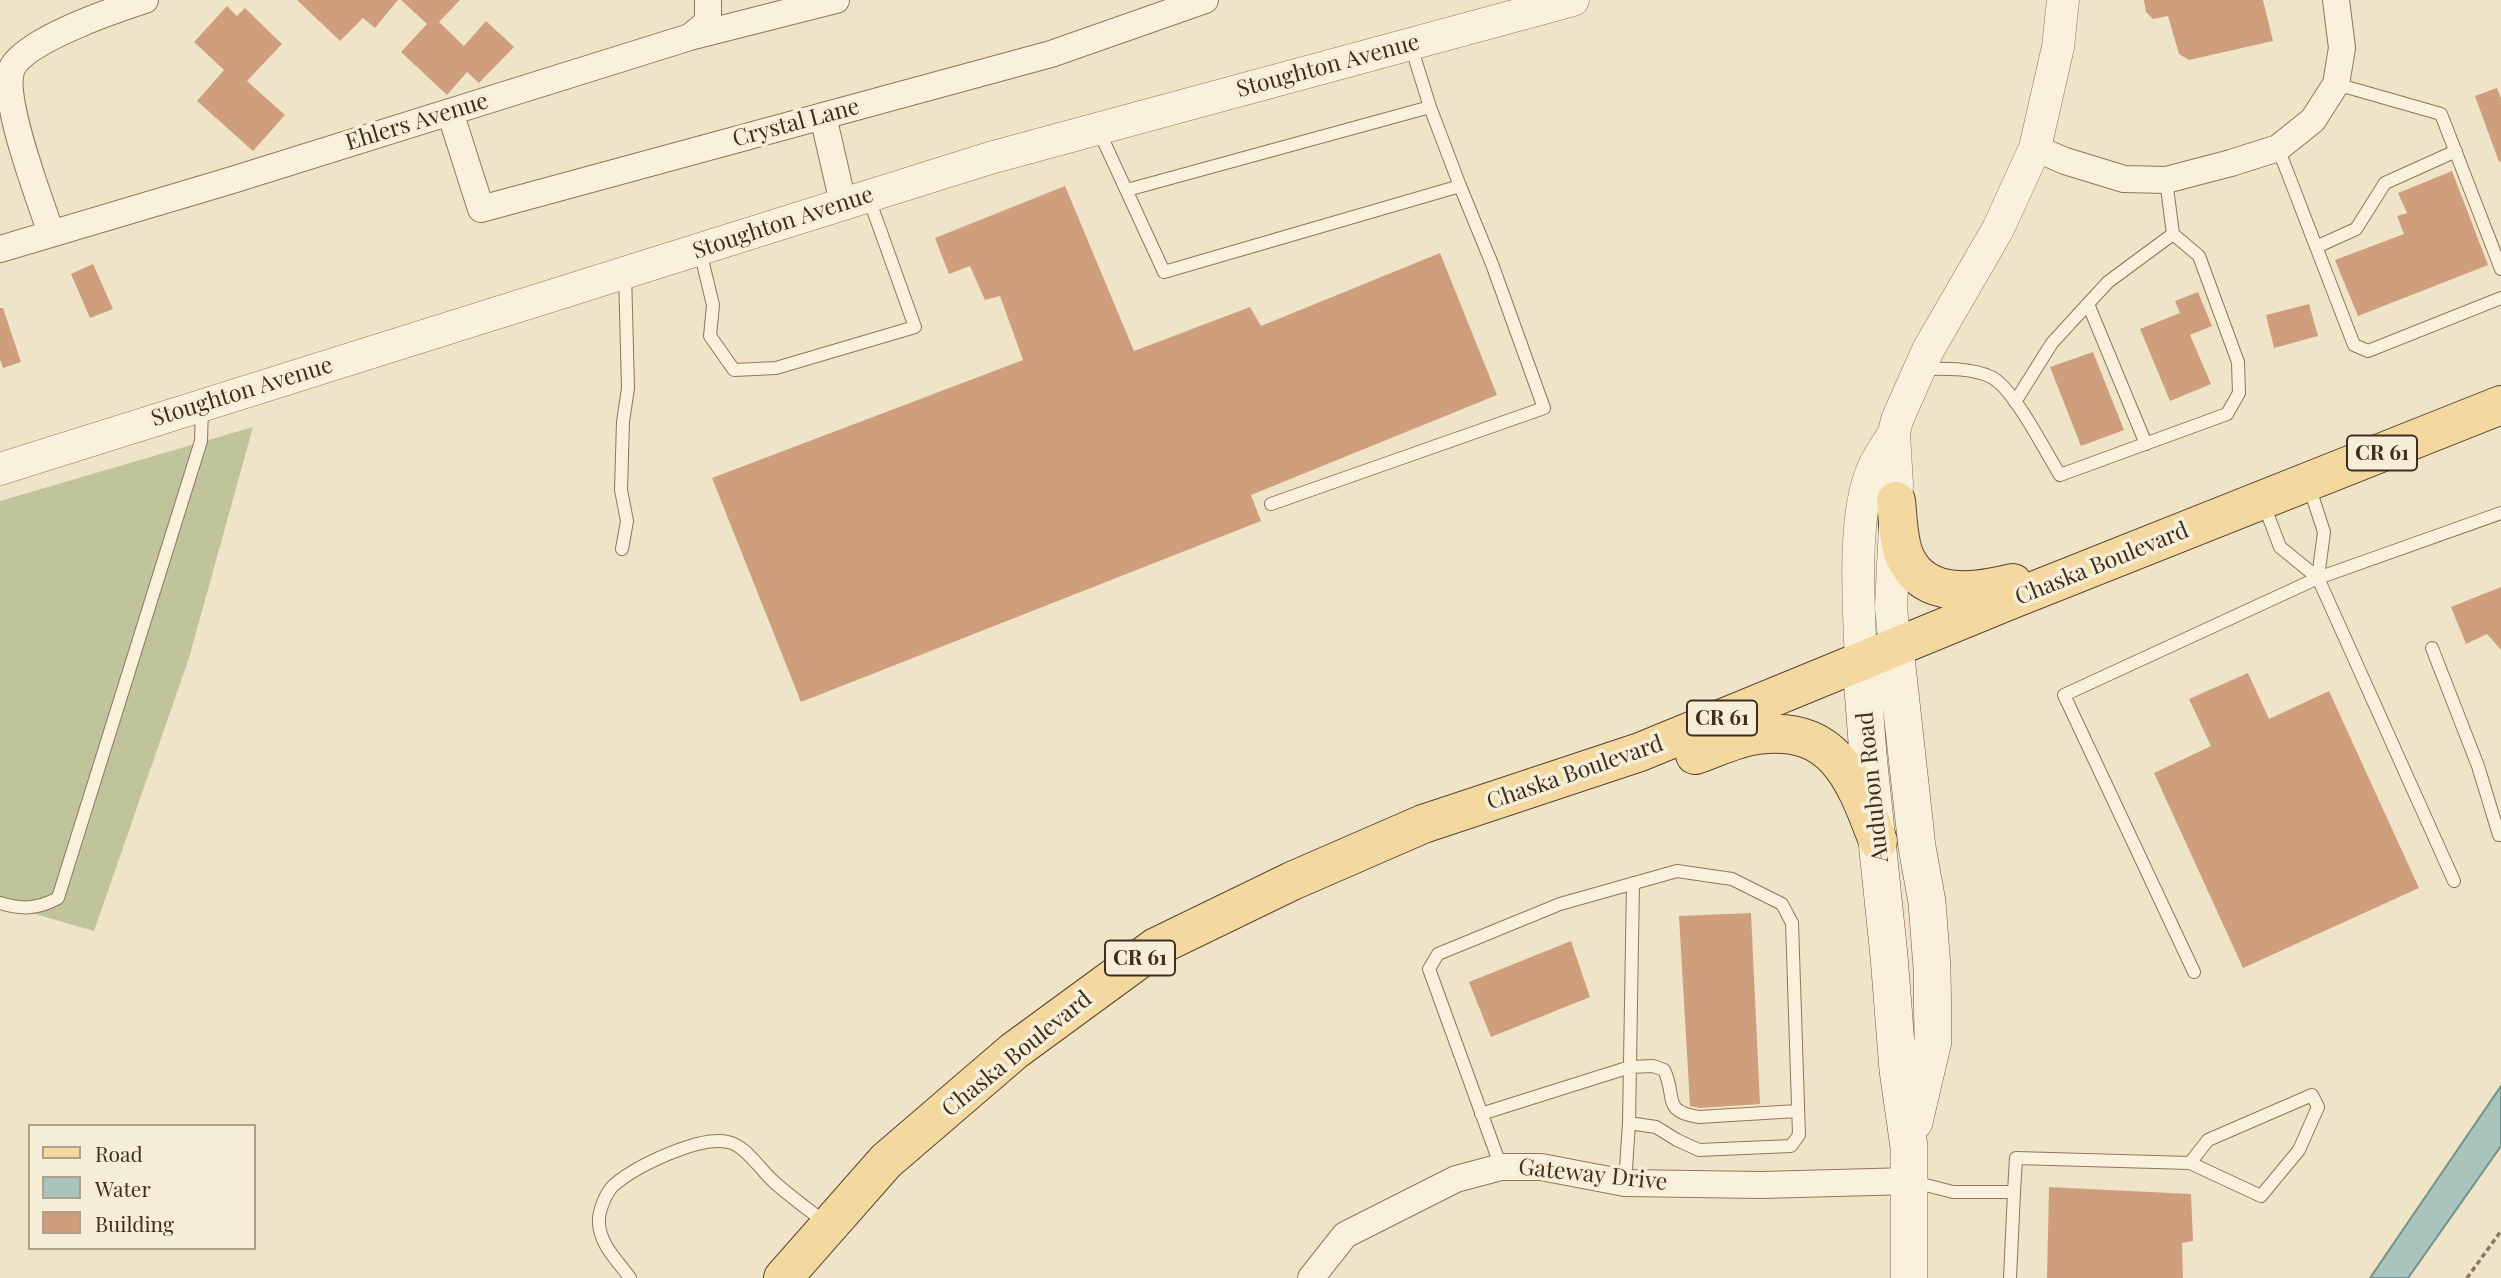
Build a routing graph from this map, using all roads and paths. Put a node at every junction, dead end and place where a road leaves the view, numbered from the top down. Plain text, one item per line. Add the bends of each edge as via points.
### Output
1 (145, 0) edge
2 (708, 0) edge
3 (836, 0) edge
4 (1205, 0) edge
5 (1573, 0) edge
6 (2063, 0) edge
7 (2336, 0) edge
8 (690, 37) junction
9 (1410, 43) junction
10 (2336, 84) junction
11 (1430, 107) junction
12 (450, 112) junction
13 (823, 116) junction
14 (1097, 129) junction
15 (2035, 148) junction
16 (2278, 148) junction
17 (2456, 151) junction
18 (2166, 180) junction
19 (1460, 186) junction
20 (1127, 190) junction
21 (855, 200) junction
22 (51, 233) junction
23 (2174, 234) junction
24 (2316, 247) junction
25 (0, 249) edge
26 (700, 249) junction
27 (2501, 269) edge
28 (625, 273) junction
29 (2501, 298) edge
30 (2088, 304) junction
31 (1920, 369) junction
32 (2015, 402) junction
33 (202, 405) junction
34 (2501, 405) edge
35 (1894, 433) junction
36 (2146, 444) junction
37 (0, 468) edge
38 (2308, 482) junction
39 (2262, 500) junction
40 (1896, 501) junction
41 (1271, 504) dead end
42 (2501, 513) edge
43 (622, 549) dead end
44 (2120, 557) junction
45 (2318, 578) junction
46 (2432, 649) dead end
47 (1878, 655) junction
48 (1582, 771) junction
49 (2501, 835) edge
50 (1878, 841) junction
51 (2454, 881) dead end
52 (1633, 883) junction
53 (0, 903) edge
54 (2194, 972) dead end
55 (1630, 1066) junction
56 (1797, 1111) junction
57 (1481, 1114) junction
58 (1629, 1123) junction
59 (2190, 1163) junction
60 (1910, 1164) junction
61 (1501, 1167) junction
62 (1625, 1183) junction
63 (2014, 1192) junction
64 (830, 1226) junction
65 (2501, 1231) edge
66 (630, 1278) edge
67 (783, 1278) edge
68 (1311, 1278) edge
69 (1909, 1278) edge
70 (2010, 1278) edge
71 (2467, 1278) edge

1 - 22 street via 33,47 10,69 8,95 16,132
2 - 8 street via 708,22
3 - 8 street, Ehlers Avenue
4 - 13 street, Crystal Lane via 1051,54
5 - 9 street, Stoughton Avenue
6 - 15 street, Audubon Road via 2058,47
7 - 10 street via 2342,48
8 - 12 street, Ehlers Avenue
9 - 11 lane
9 - 14 street, Stoughton Avenue
10 - 16 street via 2313,120
10 - 17 lane via 2441,114
11 - 19 lane
11 - 20 lane
12 - 13 street, Crystal Lane via 481,209
12 - 22 street, Ehlers Avenue
13 - 21 street
14 - 20 lane
14 - 21 street, Stoughton Avenue
15 - 18 street via 2124,179
15 - 31 street, Audubon Road via 1998,229
16 - 18 street
16 - 24 lane
17 - 24 lane via 2385,183 2356,229
17 - 27 lane
18 - 23 lane
19 - 20 lane via 1164,272
19 - 41 lane via 1544,408
21 - 26 street, Stoughton Avenue
21 - 26 lane via 915,327 776,368 734,370 710,336 713,305
22 - 25 street, Ehlers Avenue
23 - 30 lane via 2108,282
23 - 36 lane via 2199,256 2238,362 2239,393 2227,414
24 - 29 lane via 2354,345 2368,351
26 - 28 street, Stoughton Avenue
28 - 33 street, Stoughton Avenue
28 - 43 lane via 628,388 621,491 627,521
30 - 32 lane via 2052,343
30 - 36 lane
31 - 32 lane via 1992,377
31 - 35 street, Audubon Road
32 - 36 lane via 2060,475
33 - 37 street, Stoughton Avenue
33 - 53 lane via 201,441 58,898 25,909
34 - 38 main road, Chaska Boulevard / CR 61
35 - 40 street, Audubon Road
35 - 47 street, Audubon Road via 1871,471 1859,551 1858,604
38 - 39 main road, Chaska Boulevard / CR 61
38 - 45 lane via 2324,532
39 - 44 main road, Chaska Boulevard / CR 61
39 - 45 lane via 2280,547
40 - 44 main road via 1906,559 1915,573 1953,591 1979,591
40 - 47 street, Audubon Road via 1891,607
42 - 45 lane
44 - 47 main road, Chaska Boulevard / CR 61
45 - 51 lane
45 - 54 lane via 2064,695
46 - 49 lane
47 - 48 main road, Chaska Boulevard / CR 61
47 - 50 main road, Audubon Road via 1868,755
47 - 60 main road, Audubon Road via 1913,809 1932,968 1933,1041
48 - 50 main road via 1684,759 1754,735 1796,737 1817,743 1846,769
48 - 64 main road, Chaska Boulevard / CR 61 via 1423,824 1156,947 1014,1051 886,1161
50 - 60 main road, Audubon Road
52 - 55 lane
52 - 56 lane via 1677,870 1732,879 1782,904 1792,923
52 - 57 lane via 1560,904 1438,954 1429,969
55 - 56 lane via 1664,1070 1675,1110 1685,1115
55 - 57 lane
55 - 58 lane
56 - 58 lane via 1799,1135 1791,1146 1699,1150 1656,1126
57 - 61 lane
58 - 62 lane
59 - 59 lane via 2208,1140 2312,1095 2318,1107 2299,1150 2261,1196
59 - 63 lane via 2017,1158
60 - 62 street, Gateway Drive via 1761,1185
60 - 63 lane via 1953,1192
60 - 69 main road, Audubon Road
61 - 62 street, Gateway Drive via 1541,1167
61 - 68 street, Gateway Drive via 1456,1179 1345,1236
63 - 70 lane
64 - 66 lane via 744,1151 729,1142 699,1143 644,1166 613,1185 607,1195 598,1221 602,1241
64 - 67 main road, Chaska Boulevard / CR 61
65 - 71 path

